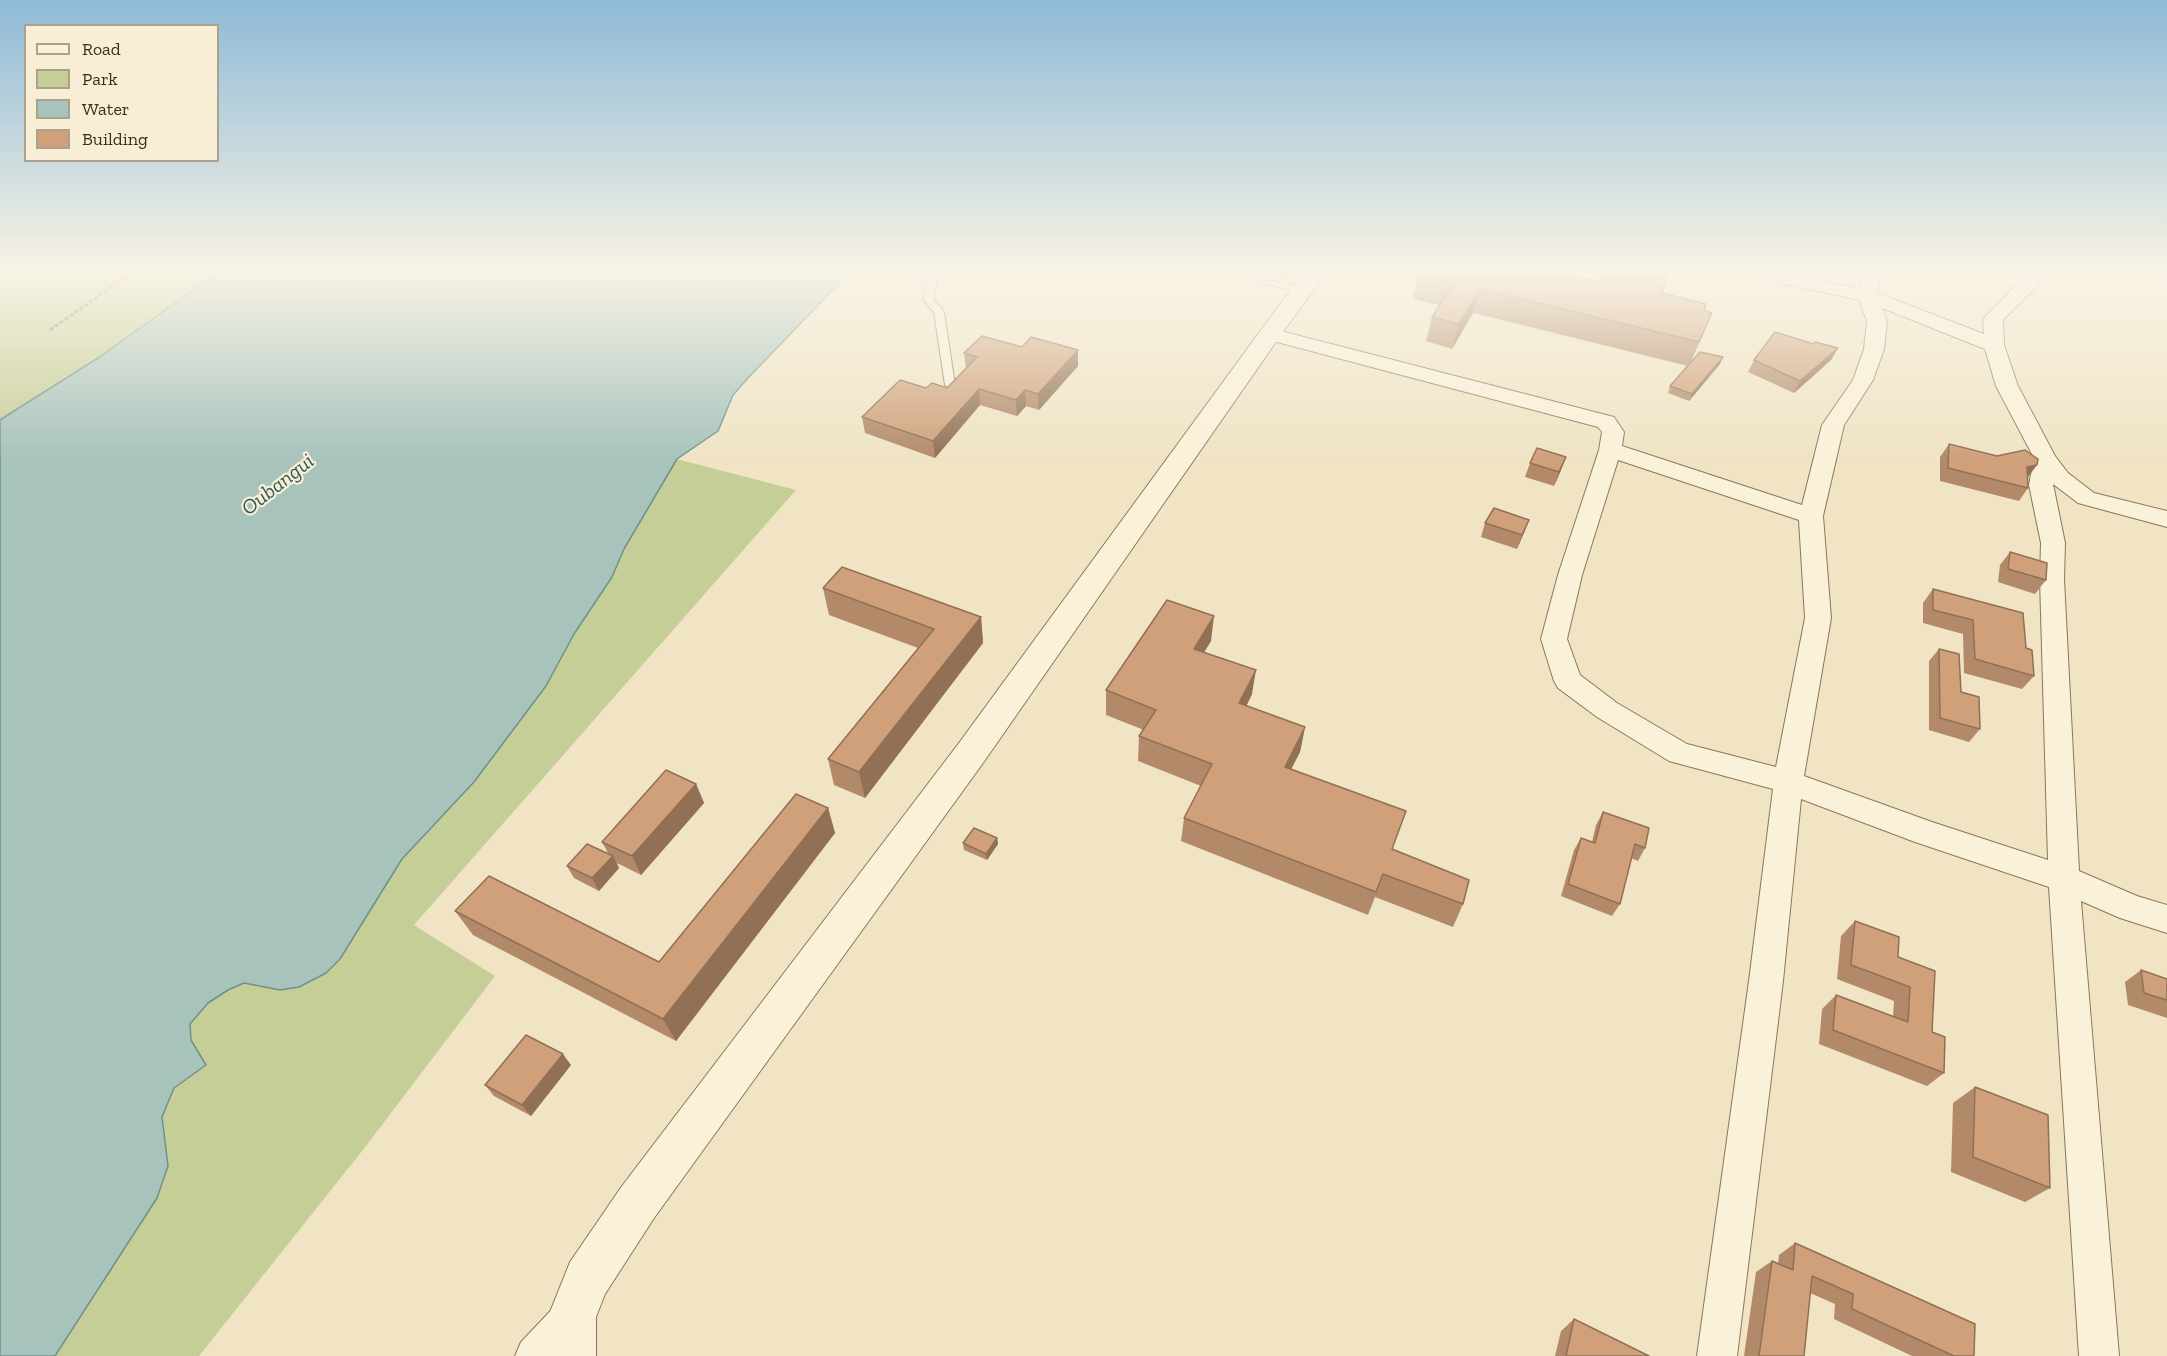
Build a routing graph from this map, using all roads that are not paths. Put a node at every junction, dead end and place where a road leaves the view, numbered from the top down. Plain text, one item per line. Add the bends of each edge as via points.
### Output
1 (942, 333) edge
2 (1876, 333) edge
3 (1971, 333) edge
4 (1994, 333) edge
5 (1269, 334) joint
6 (1994, 345) junction
7 (950, 385) edge
8 (1610, 450) junction
9 (2045, 458) junction
10 (1811, 516) junction
11 (2167, 519) edge
12 (1788, 782) junction
13 (2064, 879) junction
14 (2167, 919) edge
15 (572, 1317) junction
16 (535, 1356) edge
17 (571, 1356) edge
18 (1717, 1356) edge
19 (2098, 1356) edge

1 - 7 lane
2 - 10 street via 1863,380 1833,425
3 - 6 street
4 - 6 street
5 - 8 street via 1606,423 1613,432
5 - 15 street via 971,753 638,1202 586,1279
6 - 9 street via 2007,386
8 - 10 street
8 - 12 street via 1554,639 1568,681 1607,711 1679,753
9 - 11 street via 2060,478 2086,498
9 - 13 street via 2041,484 2052,543
10 - 12 street via 1818,618
12 - 13 street
12 - 18 street
13 - 14 street
13 - 19 street
15 - 16 street
15 - 17 street

